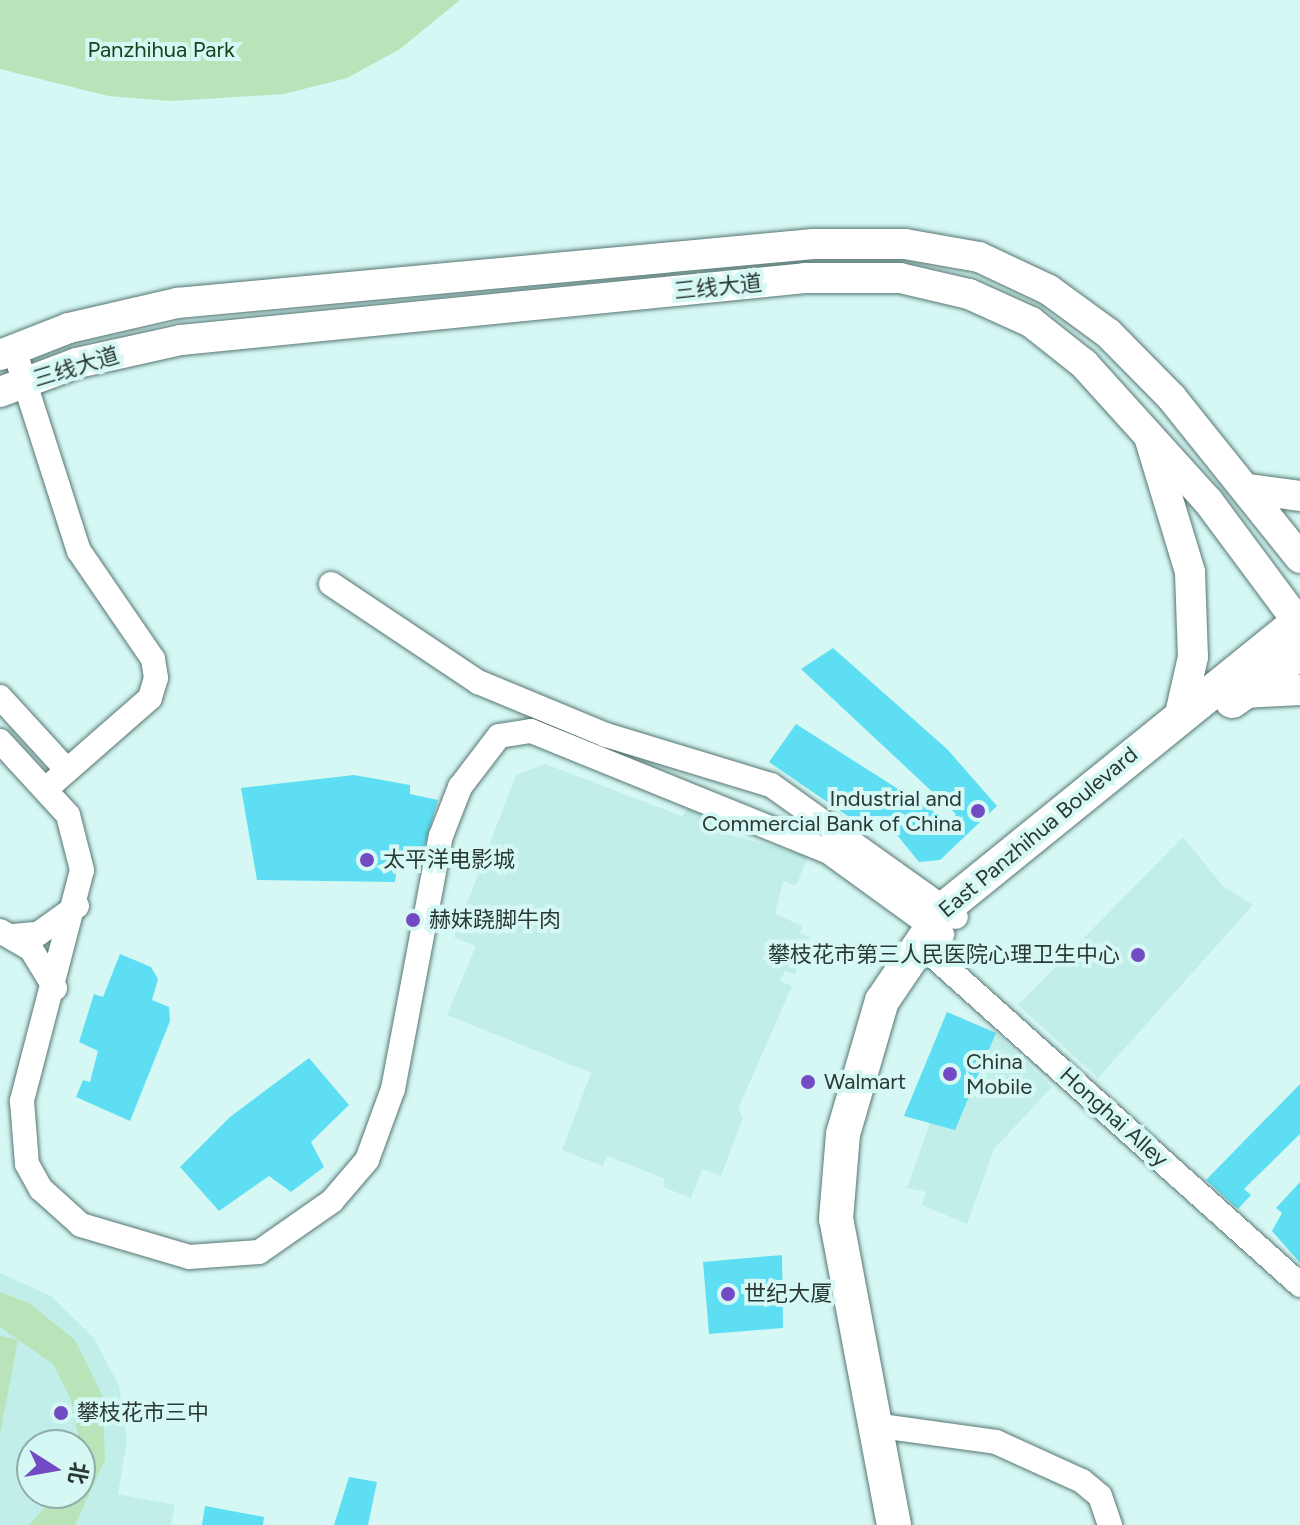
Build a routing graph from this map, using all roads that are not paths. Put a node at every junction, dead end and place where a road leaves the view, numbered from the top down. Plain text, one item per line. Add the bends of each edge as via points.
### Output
1 (7, 352) edge
2 (28, 381) junction
3 (0, 392) edge
4 (1146, 427) junction
5 (1249, 489) junction
6 (1300, 496) edge
7 (1300, 558) edge
8 (331, 584) dead end
9 (1300, 630) edge
10 (1300, 690) edge
11 (1243, 693) junction
12 (0, 697) edge
13 (1180, 714) junction
14 (0, 741) edge
15 (67, 770) junction
16 (46, 789) junction
17 (77, 906) junction
18 (940, 927) junction
19 (7, 934) edge
20 (55, 988) junction
21 (1300, 1285) edge
22 (888, 1427) junction
23 (894, 1525) edge
24 (909, 1525) edge
25 (1110, 1525) edge

1 - 2 street
1 - 5 main road, 三线大道 via 69,328 177,303 813,244 905,244 979,257 1049,290 1108,333
2 - 3 main road, 三线大道
2 - 4 main road, 三线大道 via 181,340 805,278 900,278 969,294 1031,322
2 - 15 street via 79,551 153,659 156,678 150,698
4 - 9 main road, 三线大道
4 - 13 main road via 1190,572 1193,657
5 - 6 main road
5 - 7 main road, 三线大道
8 - 18 street via 478,682 606,735 771,785
9 - 11 highway, East Panzhihua Boulevard
9 - 13 highway, East Panzhihua Boulevard
10 - 11 main road
11 - 18 highway, East Panzhihua Boulevard
12 - 15 street
13 - 18 highway, East Panzhihua Boulevard
14 - 16 street
15 - 16 street
16 - 17 street via 80,844
17 - 19 street via 38,934
17 - 20 street
18 - 20 street via 829,852 531,731 499,736 460,787 441,836 393,1089 367,1160 332,1201 237,1259 189,1257 106,1236 41,1189 19,1133
18 - 21 street, Honghai Alley
18 - 22 highway, East Panzhihua Boulevard via 894,1010 855,1143 851,1209
18 - 23 highway, East Panzhihua Boulevard via 882,1001 857,1066 836,1219
19 - 20 street via 47,966
22 - 24 highway, East Panzhihua Boulevard
22 - 25 street via 996,1442 1082,1481 1100,1496

